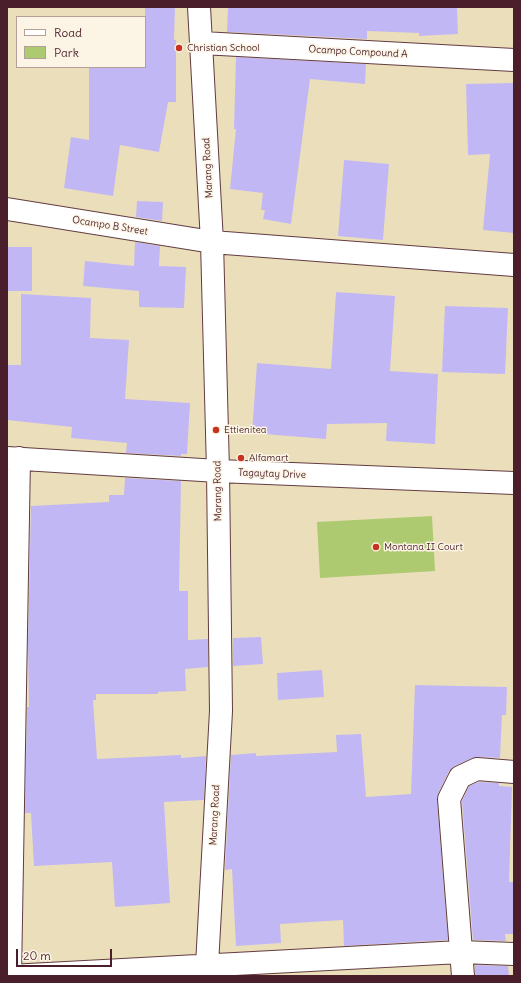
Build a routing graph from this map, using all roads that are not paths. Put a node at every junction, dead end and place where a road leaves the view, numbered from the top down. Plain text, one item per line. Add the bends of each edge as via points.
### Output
1 (199, 7) edge
2 (202, 43) junction
3 (514, 60) edge
4 (7, 209) edge
5 (212, 242) junction
6 (514, 265) edge
7 (13, 458) edge
8 (218, 471) junction
9 (514, 483) edge
10 (514, 772) edge
11 (460, 952) junction
12 (514, 954) edge
13 (207, 971) edge
14 (10, 976) edge
15 (463, 976) edge

1 - 2 street, Marang Road
2 - 3 street, Ocampo Compound A
2 - 5 street, Marang Road
4 - 5 street, Ocampo B Street
5 - 6 street, Ocampo B Street
5 - 8 street, Marang Road
7 - 8 street, Tagaytay Drive
7 - 14 street
8 - 9 street, Tagaytay Drive
8 - 13 street, Marang Road via 221,711
10 - 11 street via 477,769 460,777 449,799
11 - 12 street
11 - 13 street
11 - 15 street
13 - 14 street

